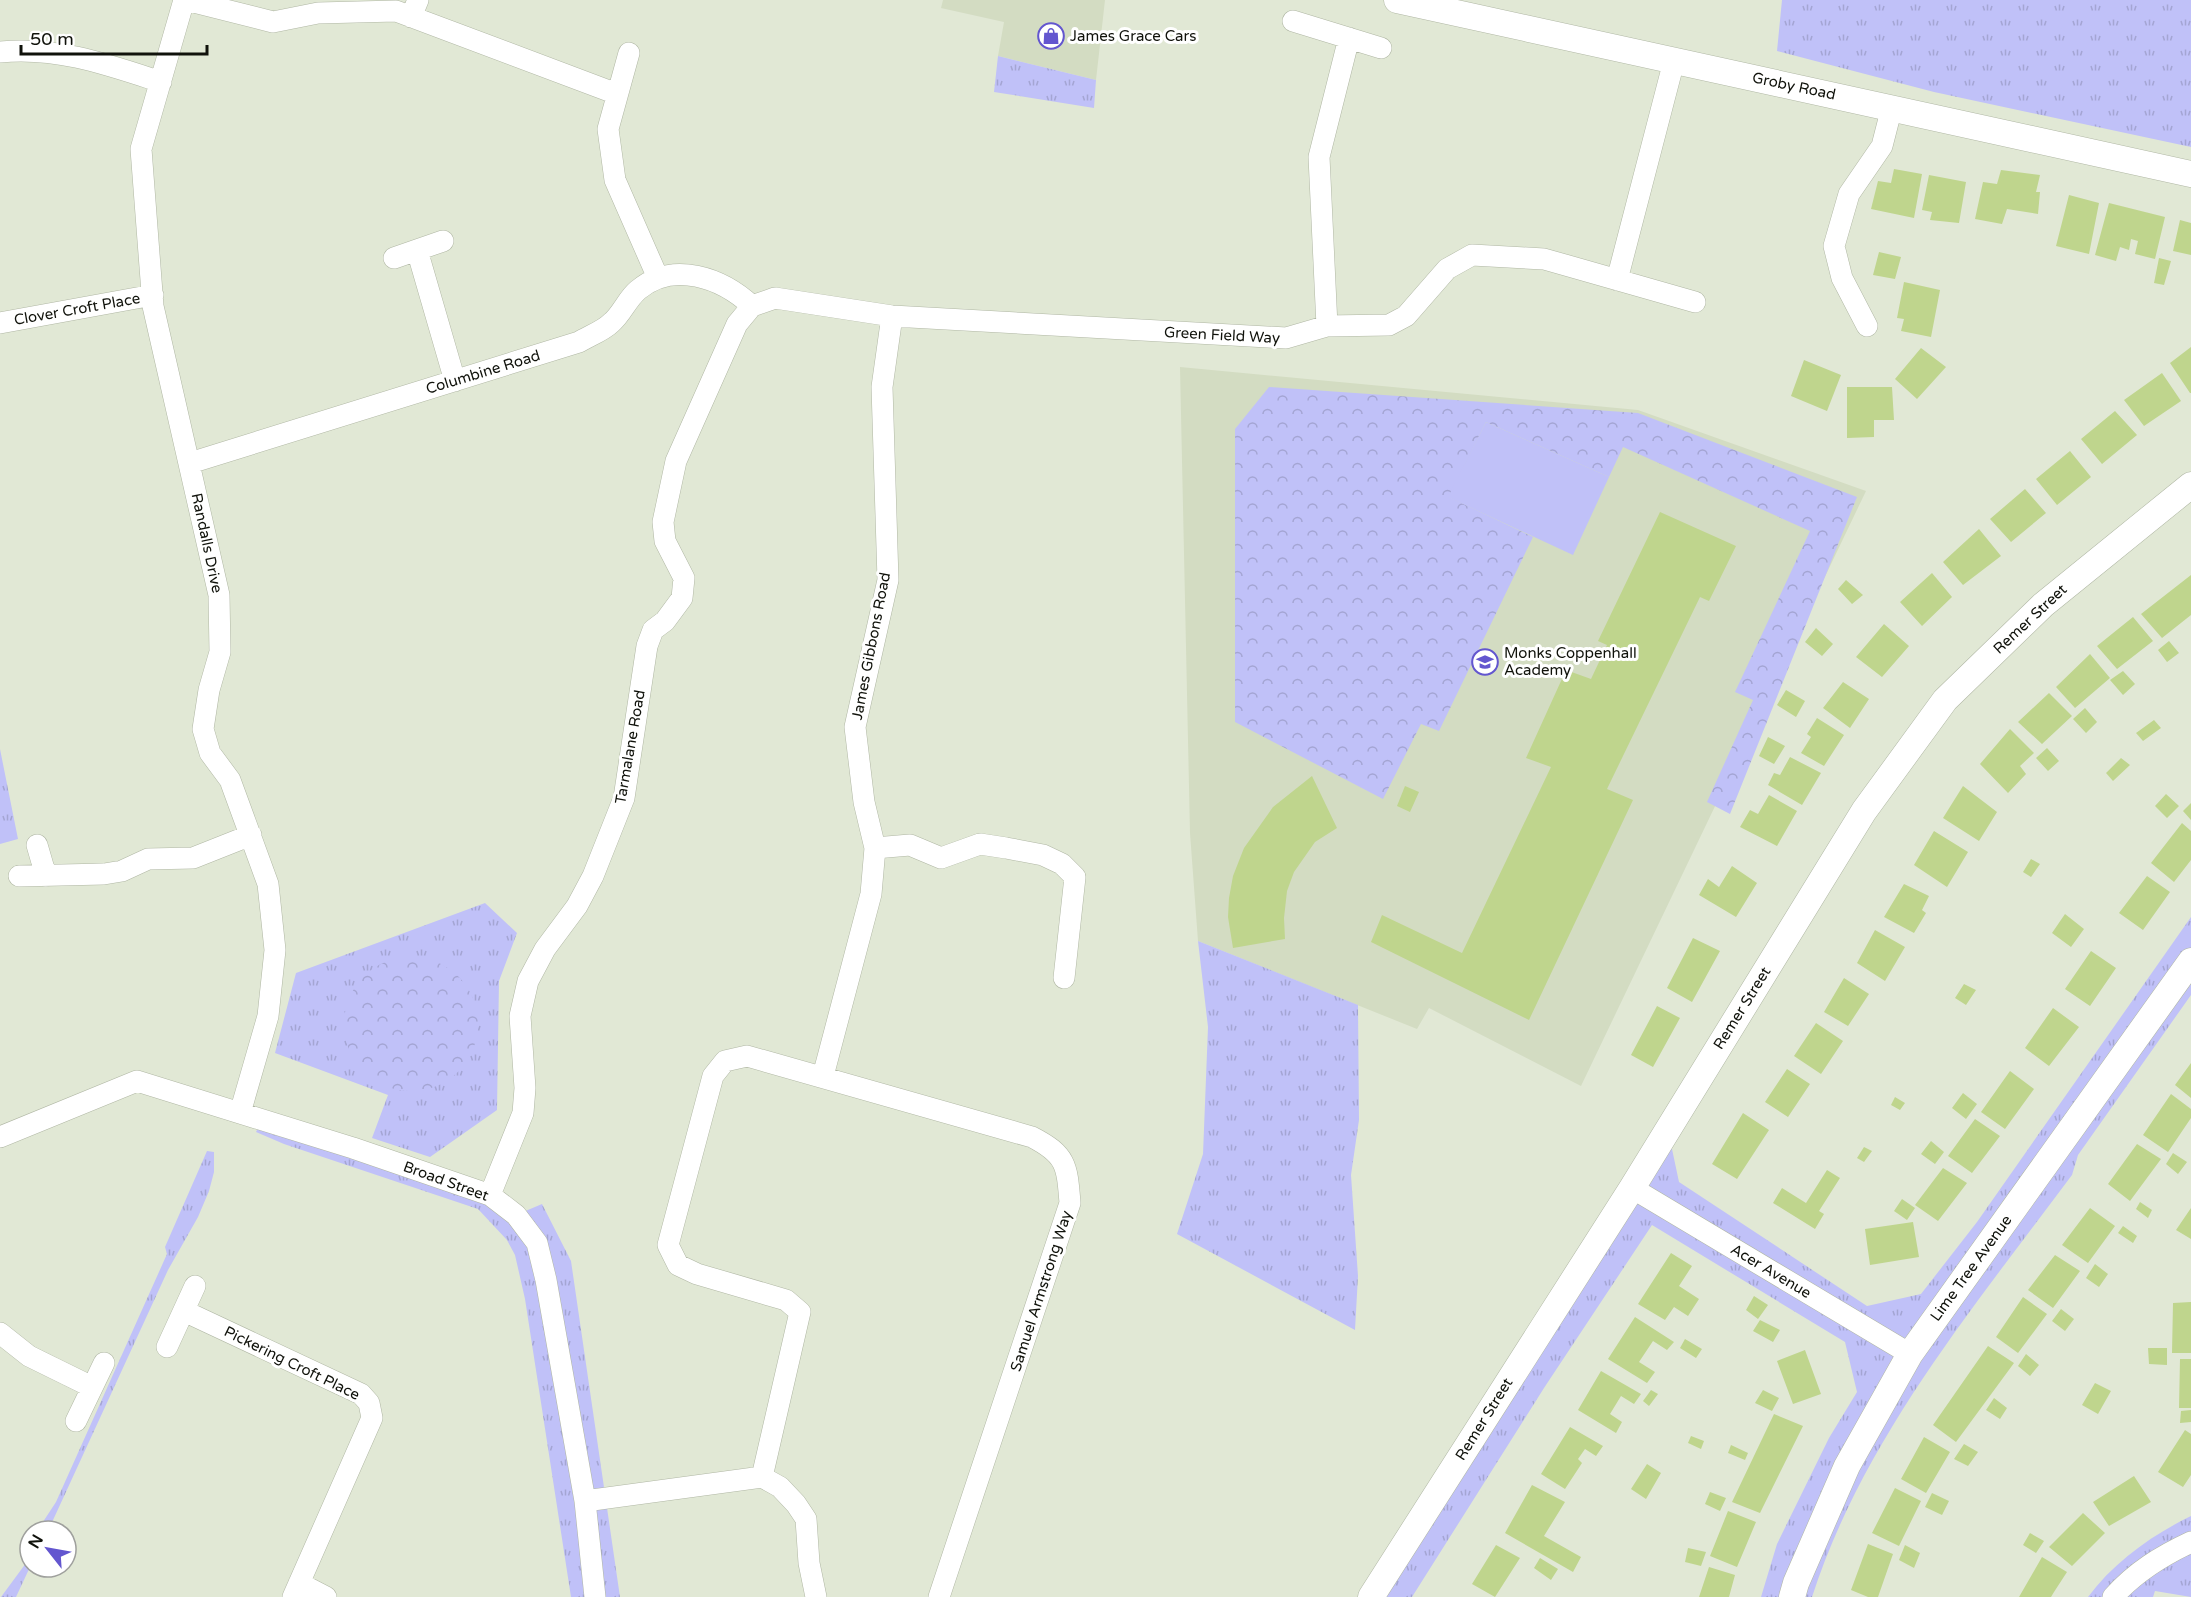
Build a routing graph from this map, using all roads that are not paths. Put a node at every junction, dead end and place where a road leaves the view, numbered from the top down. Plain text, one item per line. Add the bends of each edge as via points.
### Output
1 (185, 0) edge
2 (1397, 0) edge
3 (415, 9) edge
4 (1293, 21) dead end
5 (1349, 38) junction
6 (1381, 48) dead end
7 (0, 52) edge
8 (629, 53) dead end
9 (1674, 61) junction
10 (161, 82) junction
11 (617, 94) junction
12 (1893, 107) junction
13 (2191, 174) edge
14 (443, 241) dead end
15 (417, 250) junction
16 (394, 258) dead end
17 (658, 278) junction
18 (1617, 280) junction
19 (153, 295) junction
20 (1695, 302) dead end
21 (752, 306) junction
22 (892, 316) junction
23 (0, 323) edge
24 (1867, 326) dead end
25 (1327, 327) junction
26 (455, 381) junction
27 (190, 463) junction
28 (2191, 485) edge
29 (251, 835) junction
30 (37, 845) dead end
31 (875, 848) junction
32 (19, 876) dead end
33 (46, 876) junction
34 (2191, 962) edge
35 (1064, 978) dead end
36 (822, 1076) junction
37 (240, 1113) junction
38 (0, 1137) edge
39 (1632, 1188) junction
40 (490, 1195) junction
41 (195, 1286) dead end
42 (184, 1311) junction
43 (0, 1333) edge
44 (167, 1347) dead end
45 (1910, 1354) junction
46 (104, 1363) dead end
47 (92, 1387) junction
48 (76, 1421) dead end
49 (762, 1477) junction
50 (585, 1501) junction
51 (2191, 1542) edge
52 (296, 1590) edge
53 (326, 1597) edge
54 (595, 1597) edge
55 (816, 1597) edge
56 (939, 1597) edge
57 (1371, 1597) edge
58 (1792, 1597) edge
59 (2113, 1597) edge

1 - 3 street via 273,22 318,13
1 - 10 street, Randalls Drive
2 - 9 street, Groby Road
3 - 11 street
4 - 5 street
5 - 6 street
5 - 25 street via 1319,157
7 - 10 street via 25,49 74,56
8 - 11 street
9 - 12 street, Groby Road
9 - 18 street
10 - 19 street, Randalls Drive via 141,149
11 - 17 street via 608,129 615,180
12 - 13 street, Groby Road
12 - 24 street via 1882,146 1849,194 1834,246 1842,278
14 - 15 street
15 - 16 street
15 - 26 street
17 - 21 street, Columbine Road via 684,274 712,280 734,289
17 - 26 street, Columbine Road via 638,290 611,324 579,342
18 - 20 street, Green Field Way
18 - 25 street, Green Field Way via 1544,259 1472,255 1447,269 1406,316 1389,325
19 - 23 street, Clover Croft Place
19 - 27 street, Randalls Drive
21 - 22 street, Green Field Way via 775,298
21 - 40 street, Tarmalane Road via 737,324 676,461 663,522 665,541 684,578 682,598 653,630 647,646 624,798 593,876 528,981 520,1017 523,1113
22 - 25 street, Green Field Way via 1286,338
22 - 31 street, James Gibbons Road via 882,387 888,580 855,727 864,802
26 - 27 street, Columbine Road
27 - 29 street, Randalls Drive via 219,595 220,652 203,729 210,753 230,780
28 - 39 street, Remer Street via 2043,604 1945,700 1864,811
29 - 33 street via 193,858 148,859 104,874
29 - 37 street, Randalls Drive via 268,884 275,950 268,1016
30 - 33 street
31 - 35 street via 910,845 941,858 980,844 1043,855 1062,864 1075,878
31 - 36 street, James Gibbons Road via 871,894
32 - 33 street
34 - 45 street, Lime Tree Avenue
36 - 49 street, Samuel Armstrong Way via 747,1056 725,1061 712,1076 707,1091 668,1245 678,1265 786,1300 800,1312
36 - 56 street, Samuel Armstrong Way via 1032,1137 1054,1148 1067,1170 1070,1203
37 - 38 street, Broad Street via 137,1081
37 - 40 street, Broad Street
39 - 45 street, Acer Avenue
39 - 57 street, Remer Street
40 - 50 street, Broad Street via 516,1215 537,1243
41 - 42 street
42 - 44 street
42 - 52 street, Pickering Croft Place via 361,1394 369,1403 372,1418
43 - 47 street via 29,1356
45 - 58 street, Lime Tree Avenue via 1847,1466
46 - 47 street
47 - 48 street
49 - 50 street
49 - 55 street via 780,1487 806,1519
50 - 54 street, Broad Street
51 - 59 street via 2129,1579
52 - 53 street

